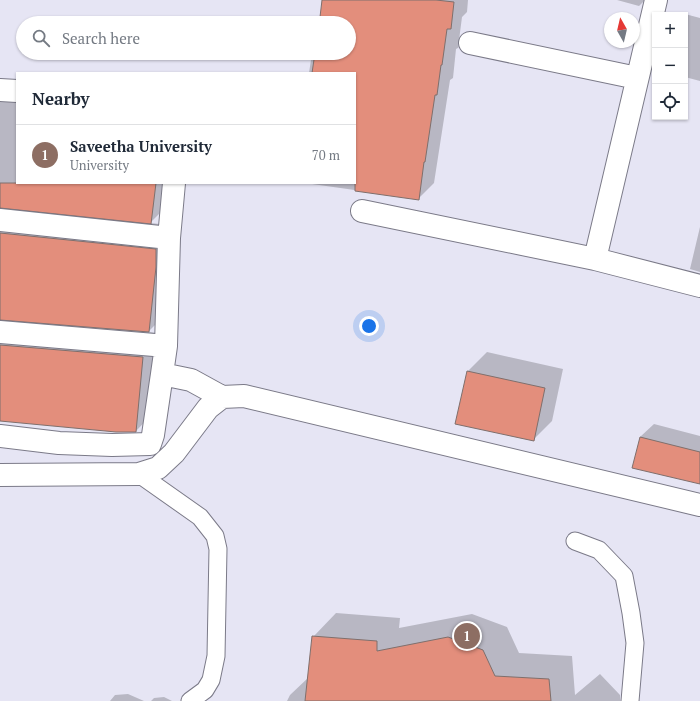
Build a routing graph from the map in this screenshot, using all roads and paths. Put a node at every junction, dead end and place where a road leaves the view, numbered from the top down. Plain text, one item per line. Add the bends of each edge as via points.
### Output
1 (656, 0) edge
2 (470, 43) dead end
3 (637, 78) junction
4 (0, 90) edge
5 (16, 91) edge
6 (174, 184) edge
7 (362, 211) dead end
8 (0, 220) edge
9 (169, 238) junction
10 (595, 259) junction
11 (700, 286) edge
12 (0, 332) edge
13 (166, 346) junction
14 (162, 374) junction
15 (222, 397) junction
16 (0, 436) edge
17 (139, 474) junction
18 (0, 475) edge
19 (700, 505) edge
20 (575, 541) dead end
21 (190, 701) edge
22 (630, 701) edge

1 - 3 street
2 - 3 street
3 - 10 street
4 - 5 street
6 - 9 street
7 - 10 street
8 - 9 street
9 - 13 street
10 - 11 street
12 - 13 street
13 - 14 street
14 - 15 street via 191,380
14 - 16 street via 150,444 59,443
15 - 17 street via 208,408 174,453 158,468
15 - 19 street via 244,396
17 - 18 street
17 - 21 lane via 200,517 214,536 218,549 216,656 205,690
20 - 22 lane via 599,550 624,576 635,643

